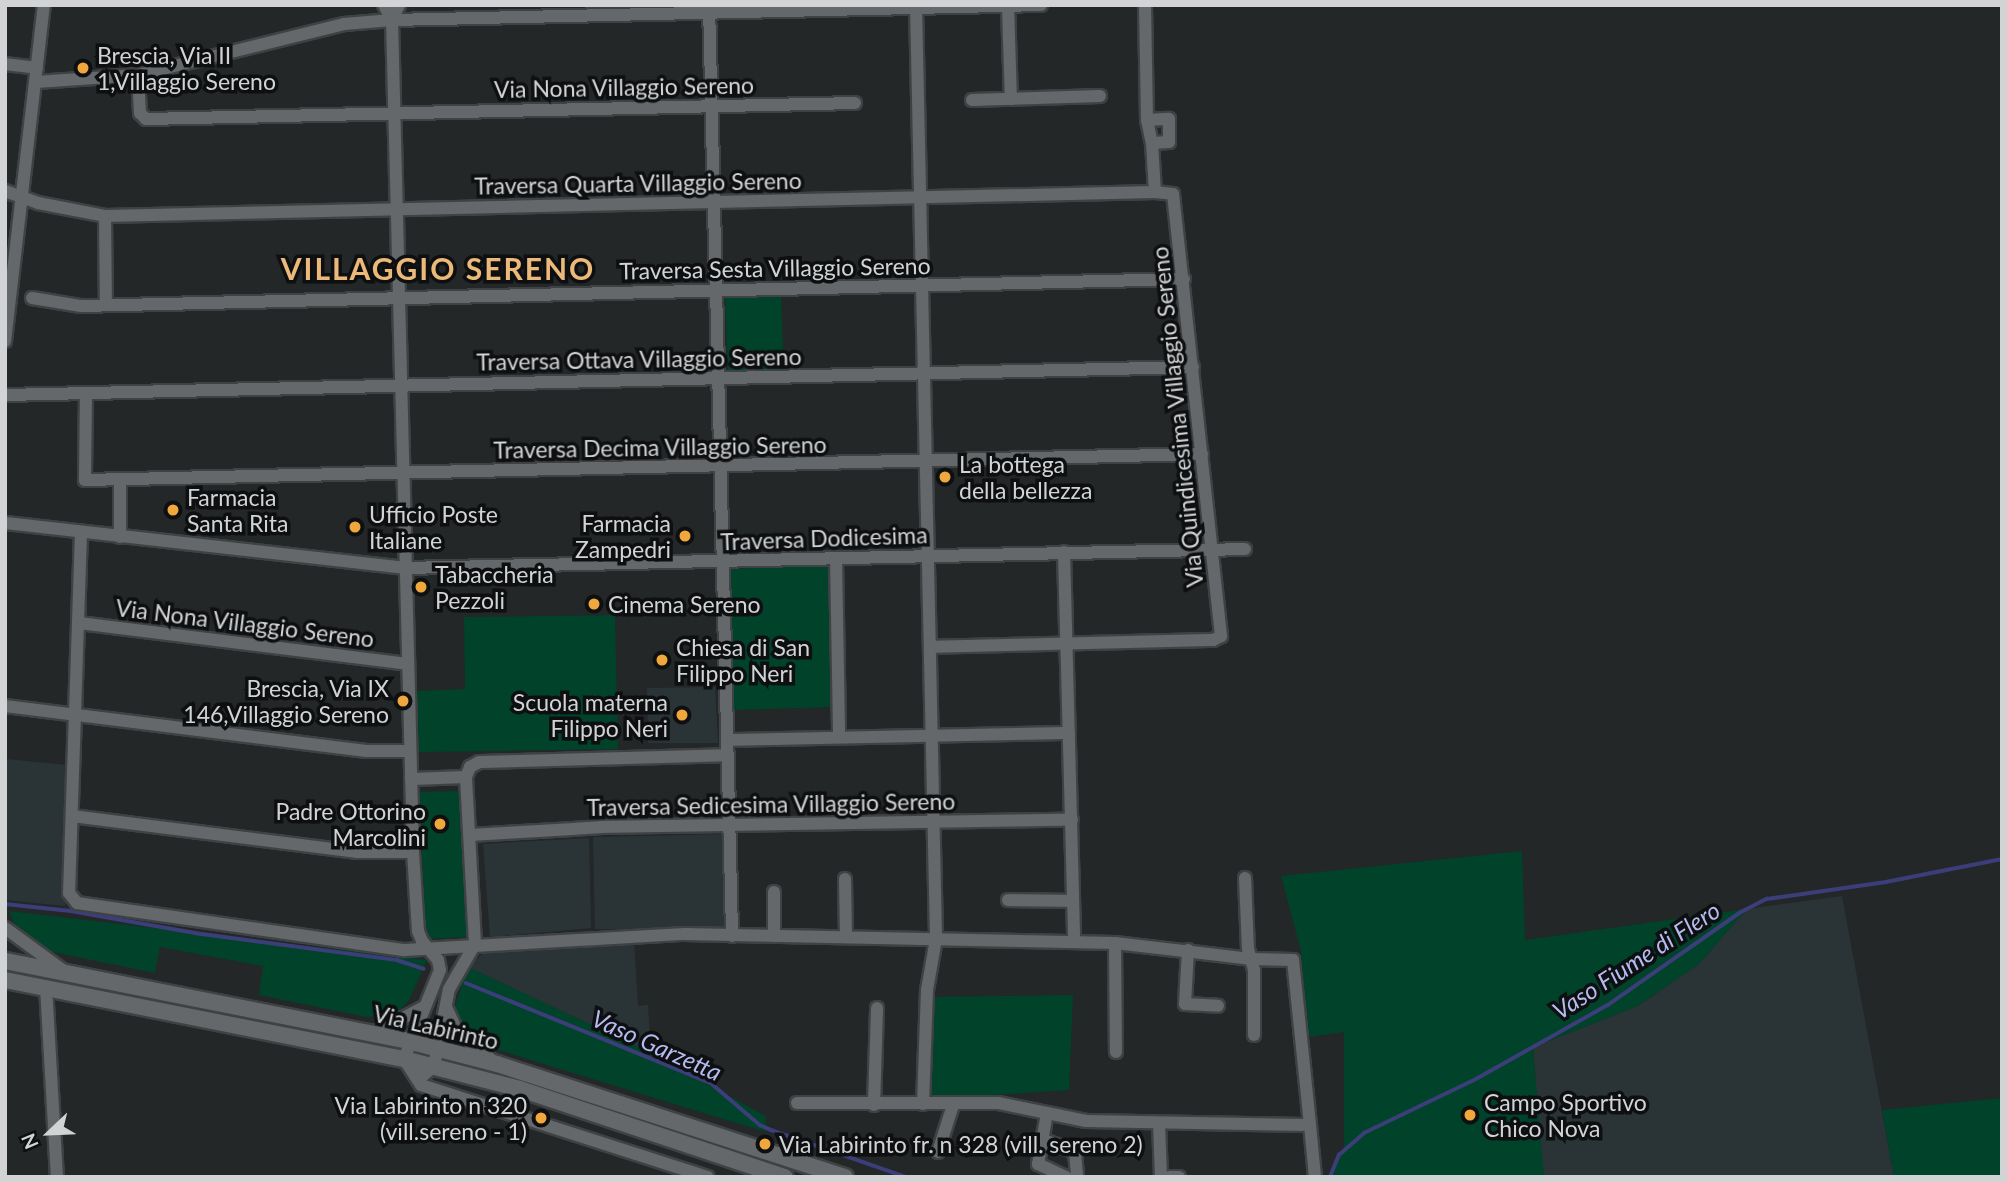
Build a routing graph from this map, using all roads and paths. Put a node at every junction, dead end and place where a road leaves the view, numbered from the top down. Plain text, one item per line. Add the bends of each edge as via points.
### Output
1 (35, 5) edge
2 (44, 5) edge
3 (384, 5) edge
4 (399, 5) edge
5 (1041, 5) edge
6 (1144, 5) edge
7 (916, 6) edge
8 (1008, 6) edge
9 (710, 9) edge
10 (392, 20) junction
11 (40, 23) junction
12 (5, 64) edge
13 (37, 68) junction
14 (138, 75) junction
15 (36, 82) junction
16 (1100, 96) dead end
17 (1011, 99) junction
18 (972, 100) dead end
19 (855, 103) dead end
20 (712, 106) junction
21 (393, 114) junction
22 (1147, 120) junction
23 (1152, 143) junction
24 (5, 191) edge
25 (1155, 192) junction
26 (1173, 194) joint
27 (24, 197) junction
28 (920, 197) junction
29 (715, 202) junction
30 (395, 210) junction
31 (104, 216) junction
32 (1184, 279) junction
33 (922, 285) junction
34 (717, 290) junction
35 (32, 298) dead end
36 (397, 298) junction
37 (106, 305) junction
38 (5, 341) edge
39 (1193, 367) junction
40 (924, 372) junction
41 (719, 378) junction
42 (399, 386) junction
43 (86, 393) junction
44 (5, 395) edge
45 (1202, 454) junction
46 (927, 461) junction
47 (721, 466) junction
48 (401, 474) junction
49 (120, 480) junction
50 (5, 523) edge
51 (81, 532) junction
52 (120, 537) junction
53 (1210, 548) junction
54 (1245, 549) dead end
55 (1064, 552) junction
56 (929, 555) junction
57 (835, 558) junction
58 (723, 562) junction
59 (404, 568) junction
60 (79, 623) junction
61 (1068, 644) junction
62 (931, 647) junction
63 (407, 664) junction
64 (5, 706) edge
65 (75, 715) junction
66 (1069, 733) junction
67 (933, 735) junction
68 (839, 737) junction
69 (728, 740) junction
70 (410, 751) junction
71 (728, 755) junction
72 (466, 777) junction
73 (411, 779) junction
74 (72, 816) junction
75 (1072, 820) junction
76 (934, 822) junction
77 (730, 827) junction
78 (470, 835) junction
79 (413, 852) junction
80 (1245, 878) dead end
81 (845, 879) dead end
82 (774, 892) dead end
83 (1008, 900) dead end
84 (1073, 901) junction
85 (5, 928) edge
86 (732, 936) junction
87 (774, 936) junction
88 (846, 937) junction
89 (936, 939) junction
90 (1074, 942) junction
91 (1115, 943) junction
92 (475, 944) junction
93 (428, 949) junction
94 (1188, 950) junction
95 (1252, 959) junction
96 (5, 961) edge
97 (67, 974) junction
98 (5, 979) edge
99 (46, 987) junction
100 (1218, 1006) dead end
101 (446, 1007) junction
102 (422, 1008) junction
103 (877, 1008) dead end
104 (373, 1034) junction
105 (1254, 1035) dead end
106 (408, 1041) junction
107 (437, 1049) junction
108 (1116, 1052) dead end
109 (404, 1059) junction
110 (497, 1064) junction
111 (434, 1066) junction
112 (418, 1080) junction
113 (797, 1103) dead end
114 (923, 1104) junction
115 (874, 1105) junction
116 (953, 1105) junction
117 (1047, 1113) junction
118 (1159, 1123) junction
119 (1310, 1125) junction
120 (1044, 1140) junction
121 (938, 1152) dead end
122 (57, 1177) edge
123 (708, 1177) edge
124 (785, 1177) edge
125 (845, 1177) edge
126 (1066, 1177) edge
127 (1075, 1177) edge
128 (1161, 1177) edge
129 (1169, 1177) edge
130 (1179, 1177) edge
131 (1315, 1177) edge

1 - 11 street
2 - 11 street
3 - 10 street, Via Nona Villaggio Sereno
4 - 10 street, Via Nona Villaggio Sereno
5 - 8 street
6 - 22 street
7 - 8 street
7 - 9 street
7 - 28 street
8 - 17 street
9 - 10 street
9 - 20 street
10 - 14 street via 344,24
10 - 21 street, Via Nona Villaggio Sereno
11 - 13 street
12 - 13 street
13 - 15 street
14 - 15 street
14 - 21 street, Via Nona Villaggio Sereno via 139,113 146,119
15 - 27 street
16 - 17 street
17 - 18 street
19 - 20 street, Via Nona Villaggio Sereno
20 - 21 street, Via Nona Villaggio Sereno
20 - 29 street
21 - 30 street, Via Nona Villaggio Sereno
22 - 23 street
22 - 23 street via 1168,119 1169,142
23 - 25 street
24 - 27 street, Traversa Quarta Villaggio Sereno
25 - 26 street, Traversa Quarta Villaggio Sereno
25 - 28 street, Traversa Quarta Villaggio Sereno
26 - 32 street, Via Quindicesima Villaggio Sereno
27 - 31 street, Traversa Quarta Villaggio Sereno
27 - 38 street
28 - 29 street, Traversa Quarta Villaggio Sereno
28 - 33 street
29 - 30 street, Traversa Quarta Villaggio Sereno
29 - 34 street
30 - 31 street, Traversa Quarta Villaggio Sereno
30 - 36 street, Via Nona Villaggio Sereno
31 - 37 street
32 - 33 street, Traversa Sesta Villaggio Sereno
32 - 39 street, Via Quindicesima Villaggio Sereno
33 - 34 street, Traversa Sesta Villaggio Sereno
33 - 40 street
34 - 36 street, Traversa Sesta Villaggio Sereno
34 - 41 street
35 - 37 street, Traversa Sesta Villaggio Sereno
36 - 37 street, Traversa Sesta Villaggio Sereno
36 - 42 street, Via Nona Villaggio Sereno
39 - 40 street, Traversa Ottava Villaggio Sereno
39 - 45 street, Via Quindicesima Villaggio Sereno
40 - 41 street, Traversa Ottava Villaggio Sereno
40 - 46 street
41 - 42 street, Traversa Ottava Villaggio Sereno
41 - 47 street
42 - 43 street, Traversa Ottava Villaggio Sereno
42 - 48 street, Via Nona Villaggio Sereno
43 - 44 street, Traversa Ottava Villaggio Sereno
43 - 49 street, Traversa Decima Villaggio Sereno via 85,480
45 - 46 street, Traversa Decima Villaggio Sereno
45 - 53 street, Via Quindicesima Villaggio Sereno
46 - 47 street, Traversa Decima Villaggio Sereno
46 - 56 street
47 - 48 street, Traversa Decima Villaggio Sereno
47 - 58 street
48 - 49 street, Traversa Decima Villaggio Sereno
48 - 59 street, Via Nona Villaggio Sereno
49 - 52 street
50 - 51 street, Traversa Dodicesima
51 - 52 street, Traversa Dodicesima
51 - 60 street
52 - 59 street, Traversa Dodicesima
53 - 54 street, Traversa Dodicesima
53 - 55 street, Traversa Dodicesima
53 - 61 street, Via Quindicesima Villaggio Sereno via 1221,636 1213,640
55 - 56 street, Traversa Dodicesima
55 - 61 street
56 - 57 street, Traversa Dodicesima
56 - 62 street
57 - 58 street, Traversa Dodicesima
57 - 68 street
58 - 59 street, Traversa Dodicesima
58 - 69 street
59 - 63 street, Via Nona Villaggio Sereno
60 - 63 street, Via Nona Villaggio Sereno
60 - 65 street
61 - 62 street
61 - 66 street
62 - 67 street
63 - 70 street, Via Nona Villaggio Sereno
64 - 65 street
65 - 70 street via 366,751
65 - 74 street
66 - 67 street
66 - 75 street
67 - 68 street
67 - 76 street
68 - 69 street
69 - 71 street
70 - 73 street, Via Nona Villaggio Sereno
71 - 72 street via 479,762 470,767
71 - 77 street
72 - 73 street
72 - 78 street
73 - 79 street, Via Nona Villaggio Sereno
74 - 79 street via 356,852
74 - 93 street via 69,894 77,903 405,950
75 - 76 street, Traversa Sedicesima Villaggio Sereno
75 - 84 street
76 - 77 street, Traversa Sedicesima Villaggio Sereno
76 - 89 street
77 - 78 street, Traversa Sedicesima Villaggio Sereno via 603,827
77 - 86 street
78 - 92 street
79 - 93 street, Via Nona Villaggio Sereno via 418,931
80 - 95 street
81 - 88 street
82 - 87 street
83 - 84 street
84 - 90 street
85 - 97 street
86 - 87 street
86 - 92 street via 660,934
87 - 88 street
88 - 89 street
89 - 90 street
89 - 114 street via 927,990
90 - 91 street
91 - 94 street
91 - 108 street
92 - 93 street
92 - 101 street via 449,989
93 - 102 street, Via Nona Villaggio Sereno via 440,970
94 - 95 street
94 - 100 street via 1185,1003
95 - 105 street
95 - 119 street via 1293,960
96 - 97 street, Via Labirinto
97 - 104 street, Via Labirinto
98 - 99 street, Via Labirinto
99 - 109 street, Via Labirinto
99 - 122 street
101 - 107 street
101 - 110 street via 459,1035
102 - 104 street
102 - 106 street, Via Nona Villaggio Sereno
103 - 115 street
104 - 106 street, Via Labirinto
106 - 107 street, Via Labirinto
106 - 109 street, Via Nona Villaggio Sereno
107 - 110 street, Via Labirinto
107 - 111 street
109 - 111 street, Via Labirinto
109 - 112 street
110 - 125 street, Via Labirinto
111 - 112 street
111 - 124 street, Via Labirinto via 520,1089
112 - 123 street
113 - 115 street
114 - 115 street
114 - 116 street
116 - 117 street via 998,1103
116 - 121 street
117 - 118 street via 1086,1121
117 - 120 street
118 - 119 street
118 - 128 street
119 - 131 street
120 - 126 street via 1040,1168
120 - 127 street via 1075,1152
129 - 130 street

